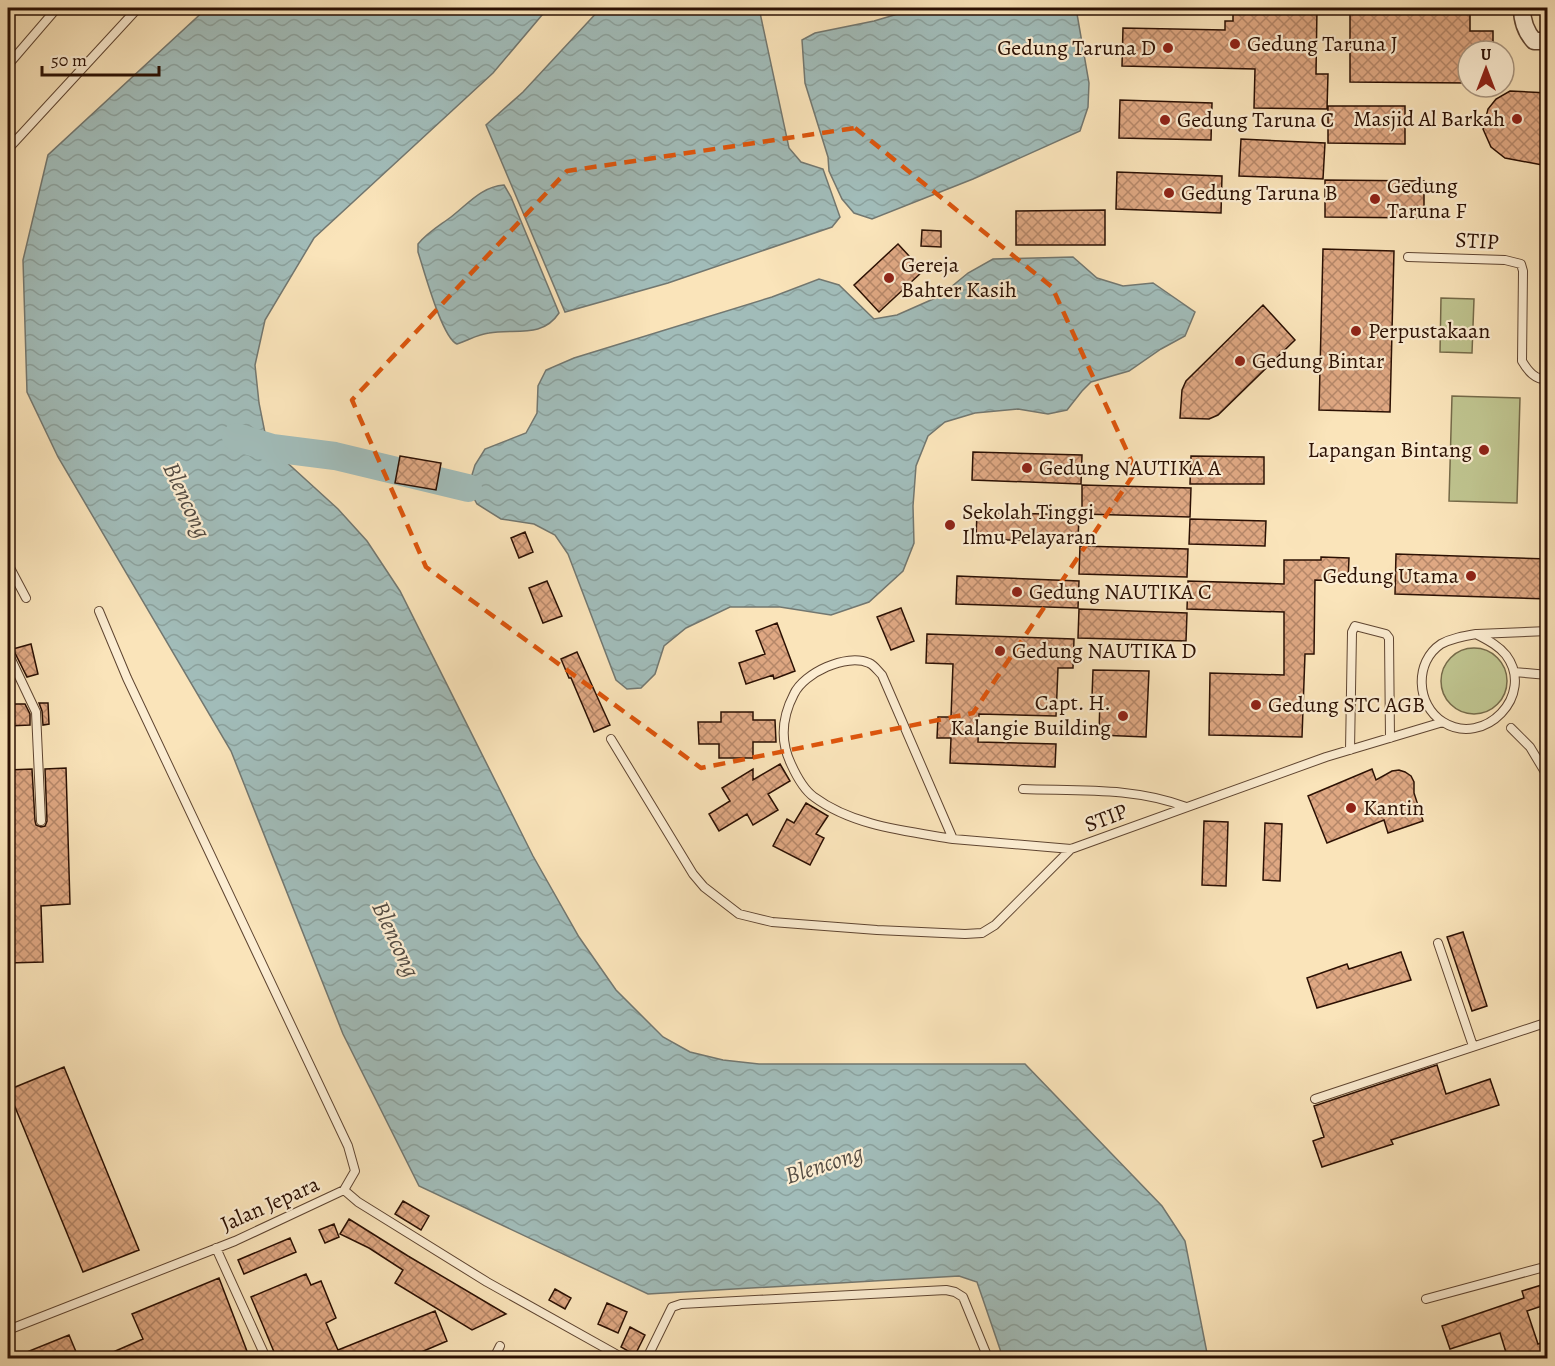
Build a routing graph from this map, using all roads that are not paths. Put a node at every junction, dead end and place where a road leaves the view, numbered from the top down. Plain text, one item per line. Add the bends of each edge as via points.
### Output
1 (57, 8) edge
2 (138, 8) edge
3 (1522, 8) edge
4 (1548, 41) edge
5 (8, 65) edge
6 (8, 149) edge
7 (1408, 257) dead end
8 (1548, 380) edge
9 (8, 564) edge
10 (26, 598) dead end
11 (99, 611) dead end
12 (1548, 631) edge
13 (1476, 634) junction
14 (8, 653) edge
15 (1514, 672) junction
16 (1548, 675) edge
17 (1495, 719) junction
18 (1443, 722) junction
19 (1390, 738) junction
20 (611, 739) dead end
21 (1350, 750) junction
22 (1548, 777) edge
23 (1023, 789) dead end
24 (1186, 807) junction
25 (41, 821) dead end
26 (953, 838) junction
27 (1071, 849) junction
28 (1438, 943) dead end
29 (1548, 1022) edge
30 (1473, 1046) junction
31 (1315, 1099) dead end
32 (344, 1190) junction
33 (216, 1248) junction
34 (1548, 1266) edge
35 (1426, 1299) dead end
36 (8, 1330) edge
37 (500, 1346) dead end
38 (266, 1359) edge
39 (494, 1359) edge
40 (623, 1359) edge
41 (647, 1359) edge
42 (988, 1359) edge

1 - 5 lane
2 - 6 lane
3 - 4 street via 1527,33 1534,41
7 - 8 lane, STIP via 1505,260 1521,264 1522,361 1540,380
9 - 10 lane
11 - 32 lane via 348,1146 355,1171
12 - 13 lane
13 - 15 lane via 1506,655
13 - 18 lane via 1440,645 1428,658 1422,675 1422,693 1430,710
14 - 25 lane via 36,712
15 - 16 lane
15 - 17 lane via 1514,690 1508,707
17 - 18 lane via 1479,728
17 - 22 lane via 1530,747
18 - 19 lane, STIP
19 - 21 lane, STIP
19 - 21 lane via 1389,639 1386,634 1355,626
20 - 27 lane via 698,880 739,914 761,920 877,930 982,933
21 - 24 lane, STIP
23 - 24 lane via 1135,794 1163,798
24 - 27 lane, STIP
26 - 26 lane, STIP via 877,669 870,663 843,662 805,680 794,692 783,731 785,752 813,796 875,825
26 - 27 lane, STIP
28 - 30 lane
29 - 30 lane
30 - 31 lane
32 - 33 lane, Jalan Jepara
32 - 40 lane, Jalan Jepara via 358,1203 487,1282
33 - 36 lane, Jalan Jepara
33 - 38 lane
34 - 35 lane
37 - 39 lane
41 - 42 lane via 672,1307 681,1304 946,1290 963,1297

